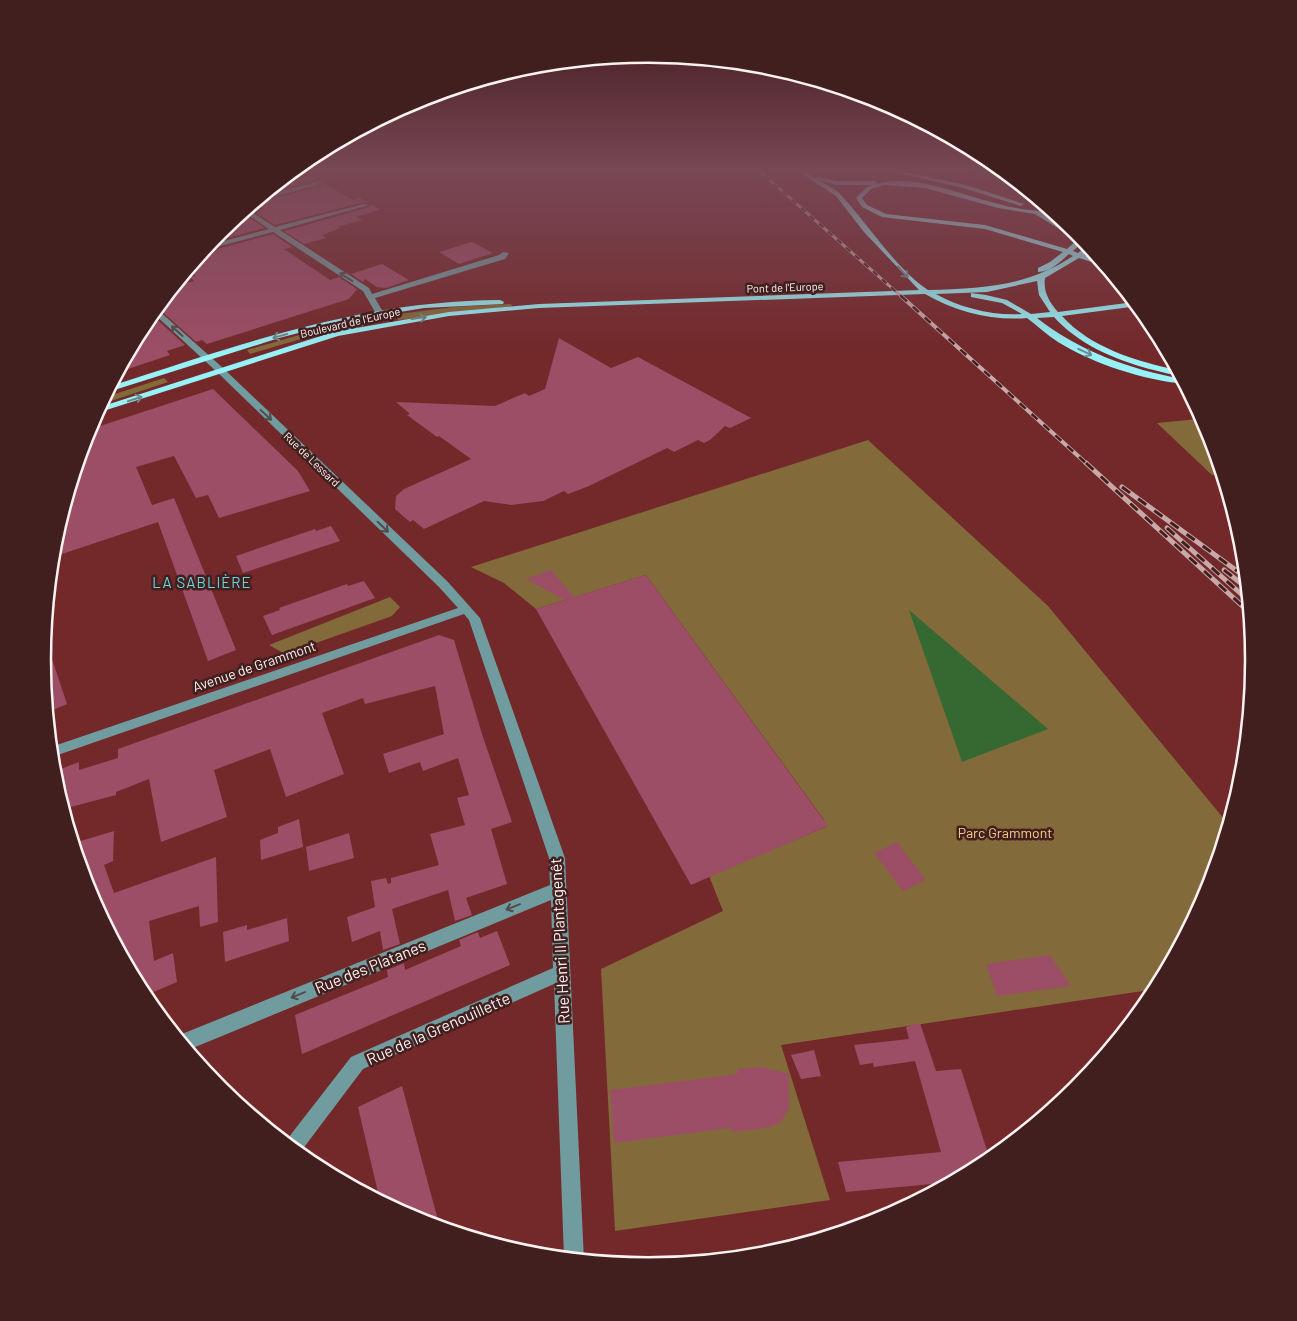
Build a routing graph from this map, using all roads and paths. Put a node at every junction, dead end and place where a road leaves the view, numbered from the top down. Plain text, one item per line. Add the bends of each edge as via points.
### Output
1 (274, 230) joint
2 (865, 230) edge
3 (996, 230) edge
4 (220, 245) edge
5 (1078, 245) edge
6 (1084, 252) edge
7 (505, 253) dead end
8 (1092, 260) edge
9 (1040, 278) junction
10 (944, 290) junction
11 (958, 293) junction
12 (370, 297) junction
13 (608, 299) joint
14 (616, 304) joint
15 (1128, 305) edge
16 (379, 312) junction
17 (161, 316) edge
18 (336, 334) junction
19 (207, 358) junction
20 (220, 370) junction
21 (1171, 371) edge
22 (1176, 380) edge
23 (118, 387) edge
24 (108, 408) edge
25 (466, 609) junction
26 (58, 750) edge
27 (559, 889) junction
28 (561, 973) junction
29 (188, 1040) edge
30 (296, 1142) edge
31 (574, 1253) edge

1 - 4 street
12 -> 1 street via 366,290
2 -> 15 main road via 923,290 946,303 977,312 1015,317
3 - 8 main road
5 - 10 main road via 1041,270 1007,280
6 - 9 main road
7 - 12 street via 481,264
9 - 11 main road via 1013,286
9 - 21 main road via 1039,287 1049,306 1065,325 1105,350
10 - 11 main road
10 - 13 main road, Pont de l'Europe
10 - 14 main road, Pont de l'Europe
11 -> 22 main road via 991,298 1021,309 1066,343 1115,365
12 - 16 street
13 - 16 main road, Boulevard de l'Europe via 441,304
18 -> 14 main road, Boulevard de l'Europe via 449,314 540,306
16 - 18 street via 373,321
16 -> 19 main road, Boulevard de l'Europe
19 -> 17 street, Rue de Lessard
18 - 20 main road, Boulevard de l'Europe
19 - 20 street, Rue de Lessard
19 - 23 main road, Boulevard de l'Europe
24 -> 20 main road, Boulevard de l'Europe
20 -> 25 street, Rue de Lessard
25 - 26 street, Avenue de Grammont
25 - 27 street, Rue Henri II Plantagenêt via 474,618 557,858
27 - 28 street, Rue Henri II Plantagenêt
27 -> 29 street, Rue des Platanes
28 - 30 street, Rue de la Grenouillette via 357,1063
28 - 31 street, Rue Henri II Plantagenêt

